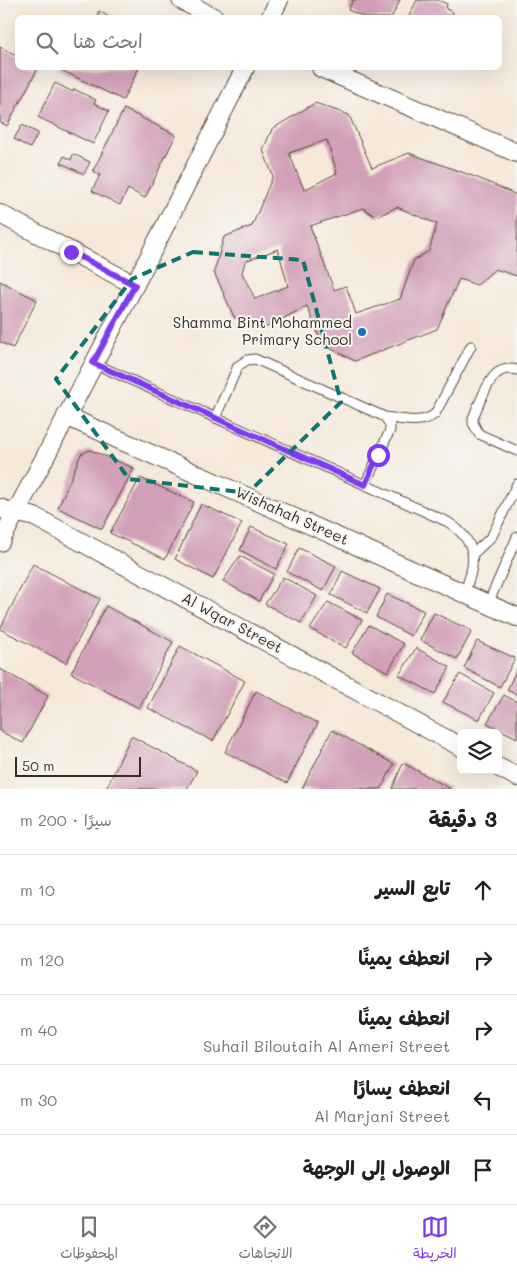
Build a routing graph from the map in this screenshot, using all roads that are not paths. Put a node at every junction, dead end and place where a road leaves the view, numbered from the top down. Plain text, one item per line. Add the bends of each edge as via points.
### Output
1 (181, 0) edge
2 (279, 0) edge
3 (209, 15) edge
4 (272, 15) edge
5 (244, 70) edge
6 (326, 70) edge
7 (517, 153) edge
8 (0, 214) edge
9 (135, 285) junction
10 (471, 346) dead end
11 (93, 363) junction
12 (517, 370) edge
13 (66, 416) junction
14 (385, 417) junction
15 (215, 418) junction
16 (517, 451) edge
17 (517, 484) edge
18 (365, 485) junction
19 (8, 510) edge
20 (517, 537) edge
21 (0, 542) edge
22 (473, 554) junction
23 (464, 593) junction
24 (488, 604) junction
25 (517, 616) edge
26 (457, 745) edge
27 (502, 769) edge
28 (517, 777) edge

1 - 3 street
2 - 4 street
5 - 9 street
6 - 7 street
8 - 9 street
9 - 11 street
10 - 14 lane via 435,414 418,421
11 - 13 street
11 - 15 lane
12 - 16 lane via 506,369 494,375 473,418 479,434
13 - 19 street
13 - 23 street, Wishahah Street
14 - 15 lane via 255,359 246,360 238,366
14 - 18 lane via 390,430
15 - 18 lane
17 - 22 lane via 492,536
18 - 22 lane via 448,522 468,540
19 - 21 street
19 - 26 street, Al Wqar Street via 37,518
20 - 24 lane
22 - 23 lane via 474,565
23 - 24 street, Wishahah Street
24 - 25 street, Wishahah Street
27 - 28 street

